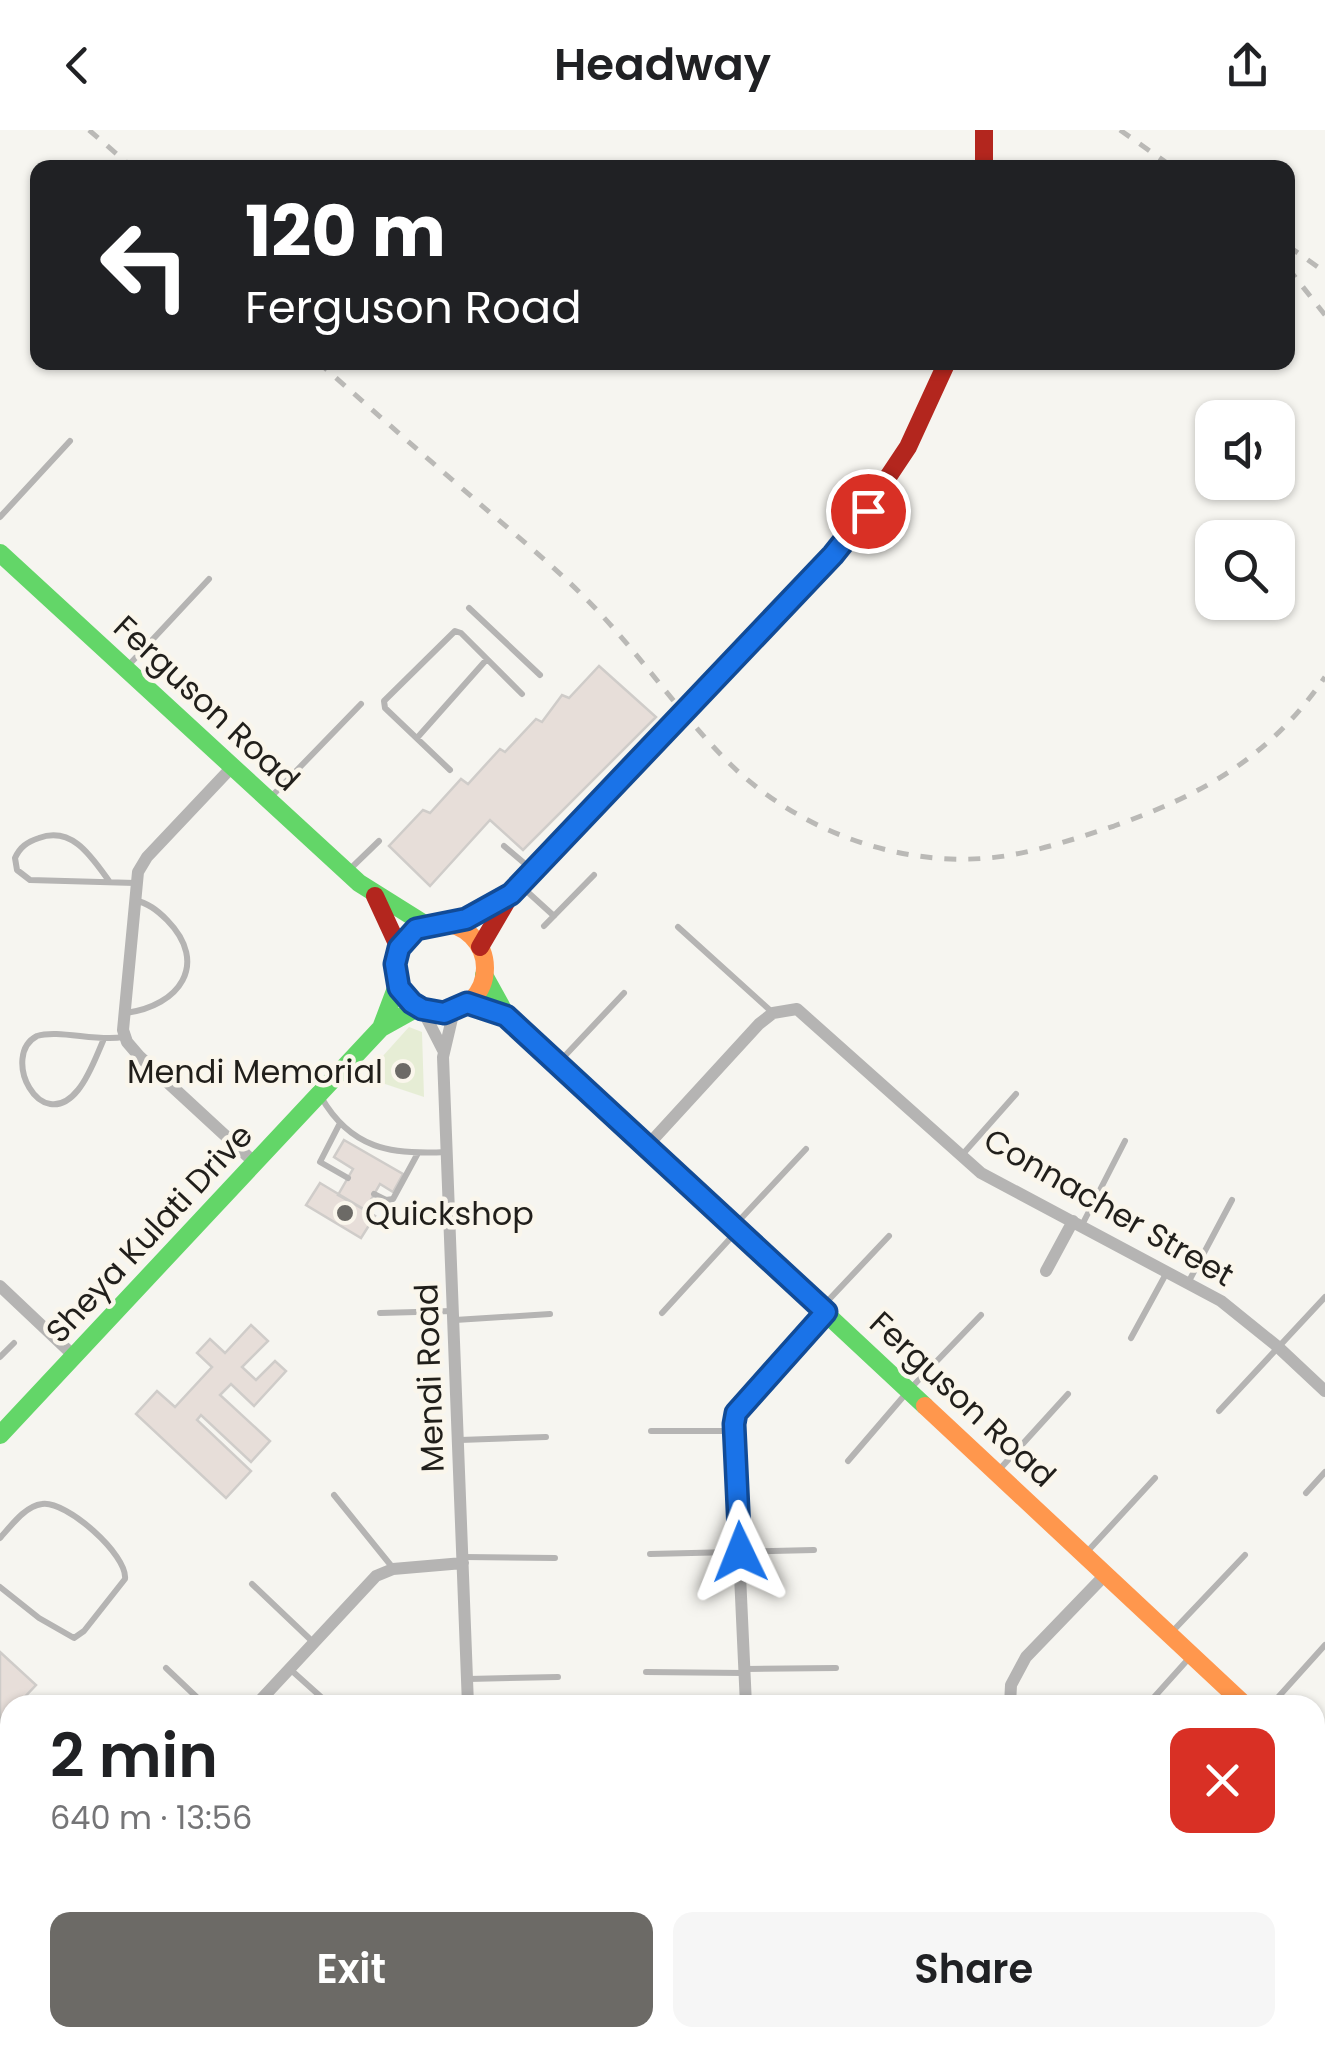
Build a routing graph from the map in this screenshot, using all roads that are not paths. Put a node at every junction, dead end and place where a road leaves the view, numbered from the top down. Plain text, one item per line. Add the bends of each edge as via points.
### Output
1 (984, 130) edge
2 (984, 160) edge
3 (944, 370) edge
4 (70, 441) dead end
5 (0, 517) edge
6 (0, 553) edge
7 (209, 580) dead end
8 (469, 608) dead end
9 (487, 659) junction
10 (126, 669) junction
11 (540, 676) dead end
12 (522, 694) dead end
13 (361, 704) dead end
14 (416, 738) junction
15 (232, 767) junction
16 (450, 770) dead end
17 (268, 800) junction
18 (379, 841) dead end
19 (504, 846) dead end
20 (348, 872) junction
21 (594, 875) dead end
22 (108, 882) junction
23 (135, 883) junction
24 (521, 883) junction
25 (375, 896) junction
26 (134, 900) junction
27 (554, 916) junction
28 (434, 924) junction
29 (544, 926) dead end
30 (678, 927) dead end
31 (480, 947) junction
32 (399, 948) junction
33 (484, 975) junction
34 (398, 983) junction
35 (624, 992) dead end
36 (461, 1007) junction
37 (420, 1008) junction
38 (773, 1012) junction
39 (124, 1013) junction
40 (506, 1016) junction
41 (381, 1028) junction
42 (124, 1037) junction
43 (104, 1041) junction
44 (443, 1050) junction
45 (558, 1064) junction
46 (1016, 1094) dead end
47 (320, 1096) junction
48 (340, 1123) junction
49 (1124, 1141) dead end
50 (648, 1146) junction
51 (806, 1149) dead end
52 (448, 1152) junction
53 (418, 1154) junction
54 (961, 1156) junction
55 (255, 1163) junction
56 (348, 1178) dead end
57 (374, 1194) dead end
58 (1232, 1200) dead end
59 (1077, 1223) junction
60 (736, 1228) junction
61 (889, 1236) dead end
62 (1046, 1270) dead end
63 (1167, 1271) junction
64 (1188, 1282) junction
65 (0, 1286) edge
66 (1325, 1296) edge
67 (823, 1310) junction
68 (662, 1313) dead end
69 (380, 1314) dead end
70 (550, 1314) dead end
71 (981, 1315) dead end
72 (454, 1316) junction
73 (1131, 1338) dead end
74 (14, 1342) dead end
75 (1278, 1347) junction
76 (74, 1356) junction
77 (0, 1357) edge
78 (909, 1390) junction
79 (1325, 1391) edge
80 (1068, 1394) dead end
81 (1218, 1411) dead end
82 (734, 1430) junction
83 (651, 1432) dead end
84 (0, 1435) edge
85 (546, 1437) dead end
86 (459, 1440) junction
87 (848, 1461) dead end
88 (997, 1472) junction
89 (1325, 1472) edge
90 (1156, 1478) dead end
91 (1306, 1493) dead end
92 (334, 1494) dead end
93 (0, 1538) edge
94 (814, 1550) dead end
95 (740, 1552) junction
96 (650, 1554) dead end
97 (1085, 1554) junction
98 (1246, 1555) dead end
99 (555, 1558) dead end
100 (463, 1560) junction
101 (393, 1568) junction
102 (1106, 1574) junction
103 (252, 1584) dead end
104 (0, 1587) edge
105 (1169, 1634) junction
106 (314, 1643) junction
107 (1325, 1644) edge
108 (1191, 1655) junction
109 (166, 1668) dead end
110 (836, 1668) dead end
111 (290, 1669) junction
112 (745, 1671) junction
113 (646, 1672) dead end
114 (558, 1677) dead end
115 (467, 1678) junction
116 (194, 1695) edge
117 (265, 1695) edge
118 (319, 1695) edge
119 (468, 1695) edge
120 (746, 1695) edge
121 (1010, 1695) edge
122 (1156, 1695) edge
123 (1235, 1695) edge
124 (1279, 1695) edge

1 - 2 street
3 - 24 street via 908,448 850,534
4 - 5 lane
6 - 10 street, Ferguson Road
7 - 10 lane
8 - 11 lane
9 - 12 lane
9 - 14 lane
9 - 14 lane via 455,631 384,701
10 - 15 street, Ferguson Road
13 - 17 lane
14 - 16 lane
15 - 17 street, Ferguson Road
15 - 23 street via 147,857
17 - 20 street, Ferguson Road
18 - 20 lane
19 - 24 lane
20 - 25 street, Ferguson Road
21 - 27 lane
22 - 22 lane via 30,880 17,870 15,858 28,842 61,834
22 - 23 lane
23 - 26 street
24 - 27 lane
24 - 28 street via 466,919
24 - 31 street
25 - 28 street, Ferguson Road
25 - 32 street, Ferguson Road
26 - 39 street
26 - 39 lane via 156,909 183,937 190,960 181,981 156,1006
27 - 29 lane
28 - 31 street via 466,931
28 - 32 street via 409,934
30 - 38 lane
31 - 33 street
32 - 34 street
33 - 36 street via 479,991
33 - 40 street, Ferguson Road
34 - 37 street
34 - 41 street, Sheya Kulati Drive
35 - 45 lane
36 - 37 street via 444,1013
36 - 40 street, Ferguson Road
36 - 44 street, Mendi Road
37 - 41 street, Sheya Kulati Drive
37 - 44 street, Mendi Road
38 - 50 street
38 - 54 street, Connacher Street via 798,1009 811,1018
39 - 42 street
40 - 45 street, Ferguson Road
41 - 47 street, Sheya Kulati Drive
42 - 43 lane
42 - 55 street
43 - 43 lane via 36,1036 19,1056 18,1081 39,1101 70,1097
44 - 52 street, Mendi Road
45 - 50 street, Ferguson Road
46 - 54 lane
47 - 48 lane
47 - 55 street, Sheya Kulati Drive
48 - 53 lane via 374,1146
48 - 56 lane via 320,1162
49 - 59 lane
50 - 60 street, Ferguson Road
51 - 60 lane
52 - 53 lane
52 - 72 street, Mendi Road
53 - 57 lane via 396,1196
54 - 59 street, Connacher Street
55 - 76 street, Sheya Kulati Drive
58 - 64 lane
59 - 62 street
59 - 63 street, Connacher Street
60 - 67 street, Ferguson Road
60 - 68 lane
61 - 67 lane
63 - 64 street, Connacher Street
63 - 73 lane
64 - 75 street, Connacher Street
65 - 76 street
66 - 75 lane
67 - 78 street, Ferguson Road
67 - 82 street via 742,1403
69 - 72 lane
70 - 72 lane
71 - 78 lane
72 - 86 street, Mendi Road
74 - 77 lane
75 - 79 street, Connacher Street
75 - 81 lane
76 - 84 street, Sheya Kulati Drive
78 - 87 lane
78 - 88 street, Ferguson Road
80 - 88 lane
82 - 83 lane
82 - 95 street
85 - 86 lane
86 - 100 street, Mendi Road
88 - 97 street, Ferguson Road
89 - 91 lane
90 - 97 lane
92 - 101 lane
93 - 104 lane via 38,1504 56,1505 104,1542 126,1572 74,1638
94 - 95 lane
95 - 96 lane
95 - 112 street
97 - 102 street, Ferguson Road
98 - 105 lane
99 - 100 lane
100 - 101 street
100 - 115 street, Mendi Road
101 - 106 street via 376,1576
102 - 105 street, Ferguson Road
102 - 121 street via 1016,1671
103 - 106 lane
105 - 108 street, Ferguson Road
106 - 111 street
107 - 124 lane
108 - 122 lane
108 - 123 street, Ferguson Road
109 - 116 lane
110 - 112 lane
111 - 117 street
111 - 118 lane
112 - 113 lane
112 - 120 street
114 - 115 lane
115 - 119 street, Mendi Road

